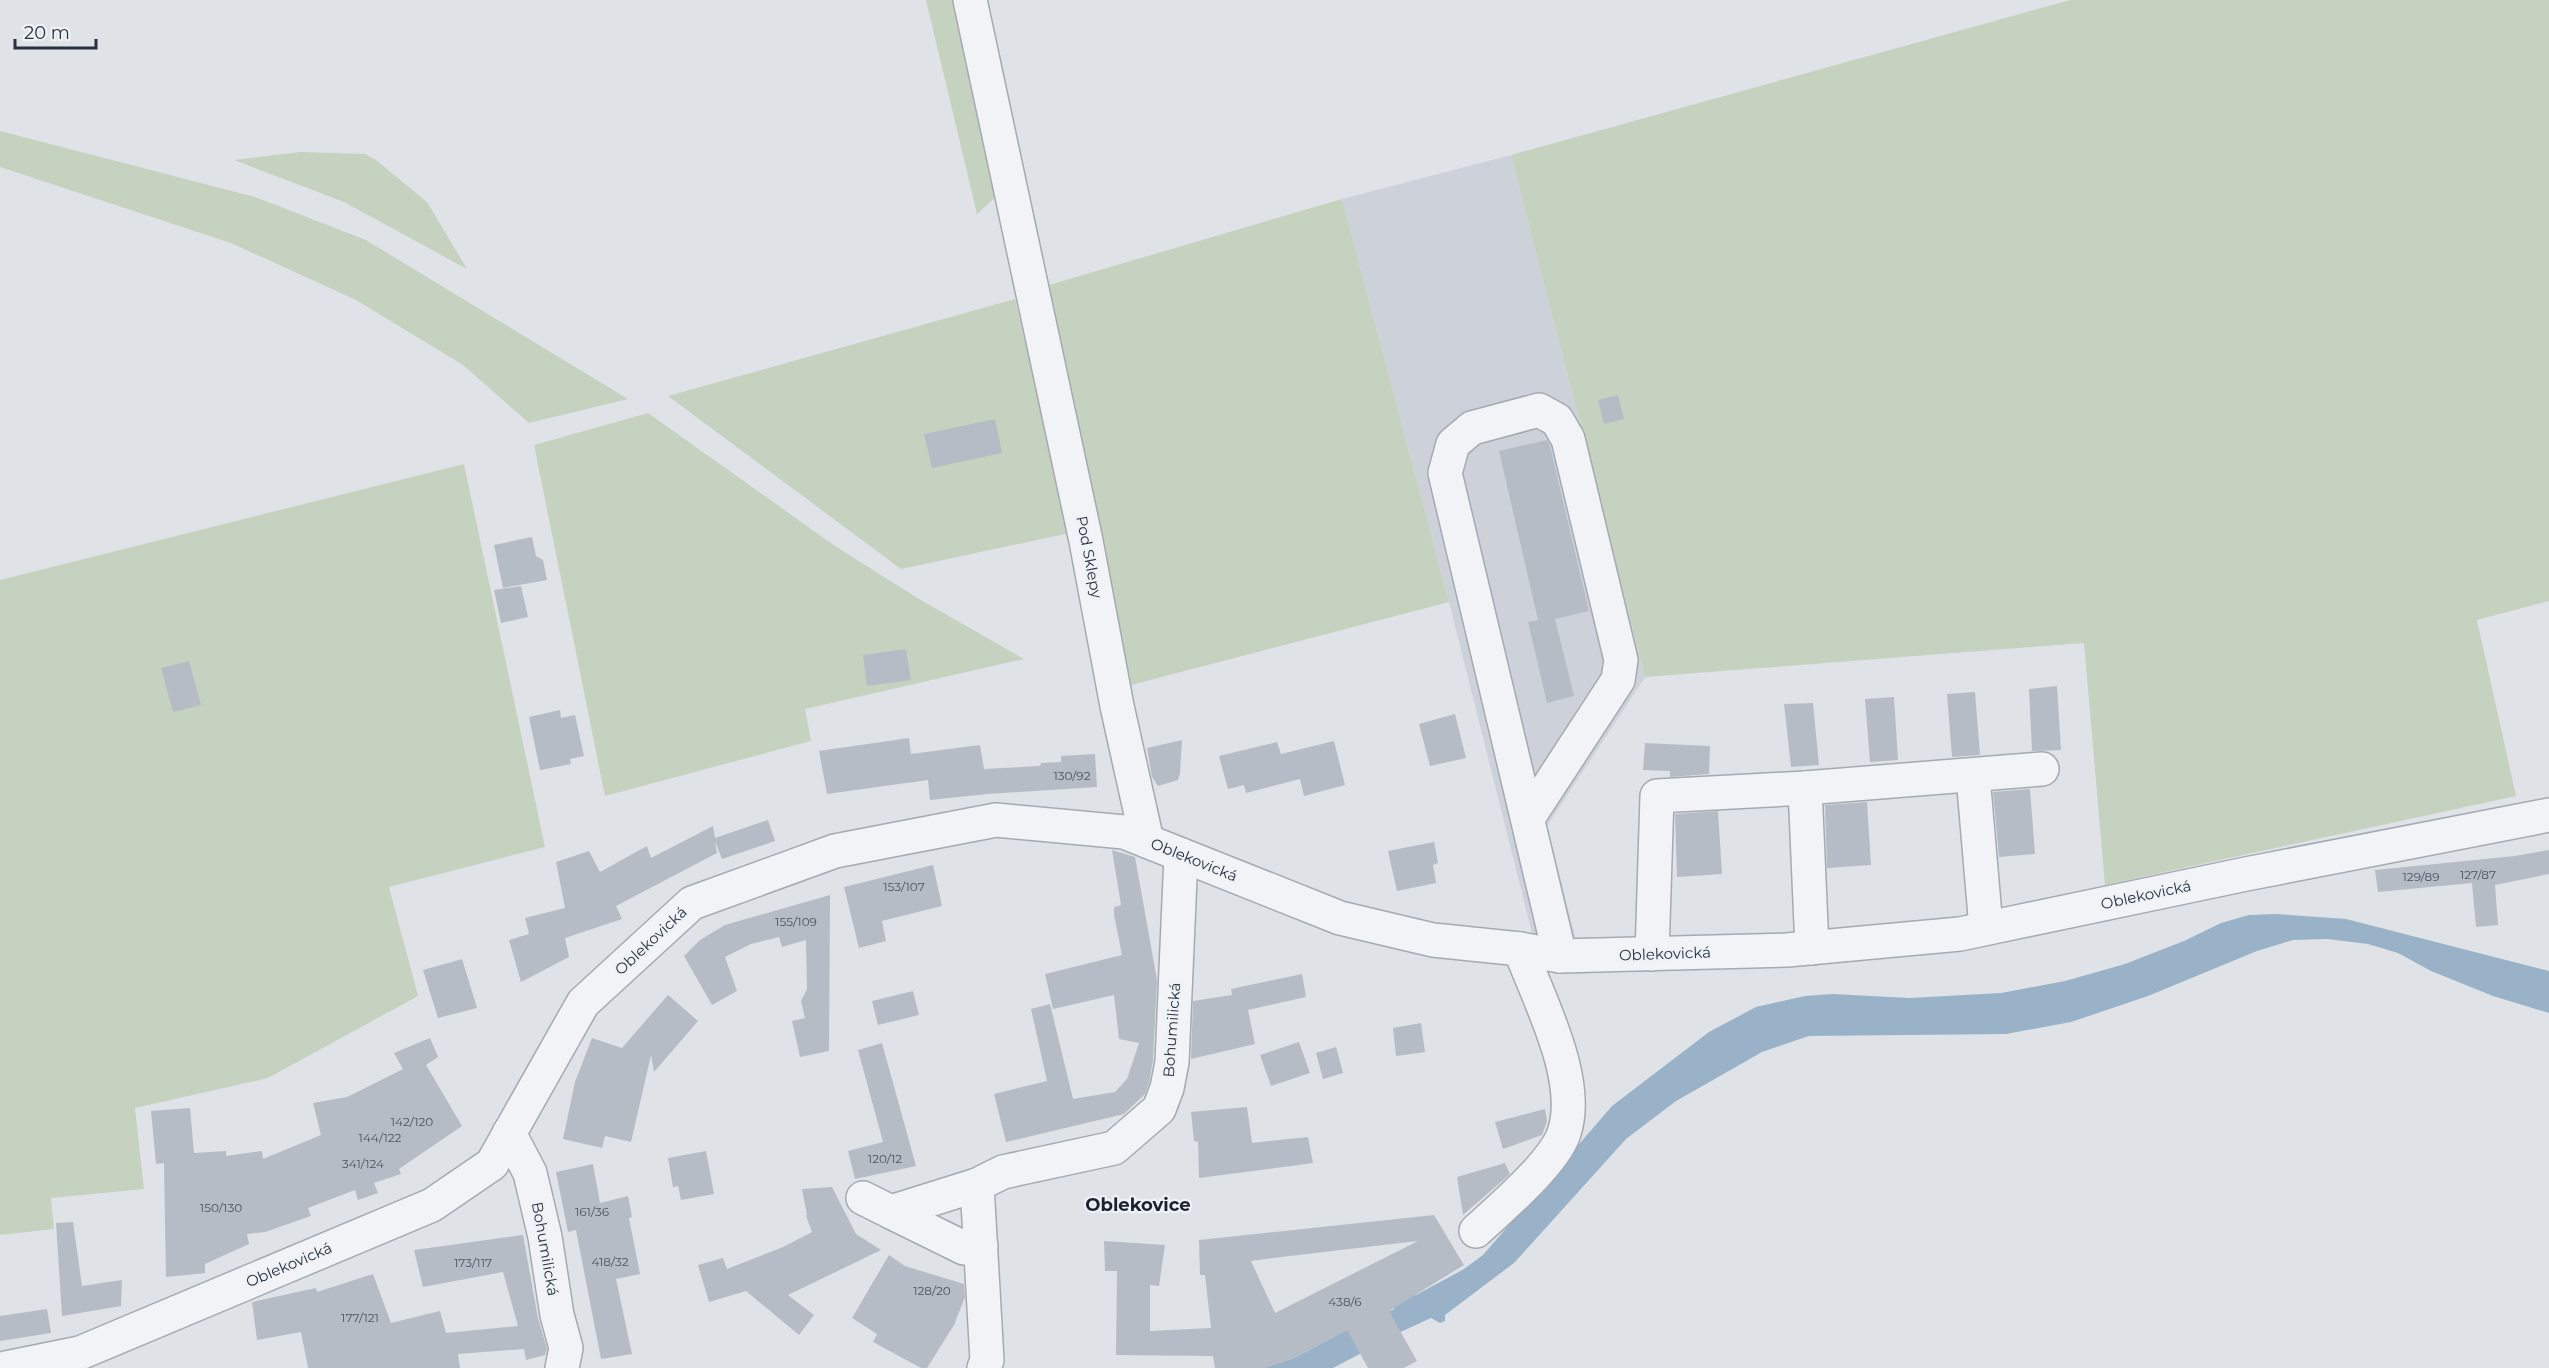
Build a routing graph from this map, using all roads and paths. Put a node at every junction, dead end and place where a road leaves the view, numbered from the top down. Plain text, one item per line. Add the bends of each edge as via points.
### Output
1 (970, 0) edge
2 (2042, 770) dead end
3 (1973, 776) junction
4 (1805, 788) junction
5 (2549, 816) edge
6 (1528, 818) junction
7 (1147, 841) junction
8 (1181, 855) junction
9 (1986, 928) junction
10 (1812, 948) junction
11 (1520, 949) junction
12 (1652, 954) junction
13 (1560, 956) junction
14 (509, 1133) junction
15 (977, 1185) junction
16 (1476, 1231) dead end
17 (981, 1246) junction
18 (6, 1368) edge
19 (562, 1368) edge
20 (984, 1368) edge

1 - 7 street, Pod Sklepy
2 - 3 street
3 - 4 street
3 - 9 street
4 - 10 street
4 - 12 street via 1658,796
5 - 9 street, Oblekovická
6 - 6 street via 1445,473 1453,444 1472,428 1539,410 1557,420 1568,439 1621,660 1618,680
6 - 13 street
7 - 8 street, Oblekovická
7 - 14 street, Oblekovická via 1124,832 996,820 835,851 692,903 583,1003
8 - 11 street, Oblekovická via 1340,918 1433,940
8 - 15 street, Bohumilická via 1172,1062 1160,1109 1114,1148 1003,1172
9 - 10 street, Oblekovická
10 - 12 street, Oblekovická
11 - 13 street, Oblekovická
11 - 16 street via 1564,1065 1570,1103 1564,1135 1550,1156 1522,1189
12 - 13 street, Oblekovická
14 - 18 street, Oblekovická via 492,1164 432,1205 80,1353
14 - 19 street, Bohumilická via 530,1173 545,1237 556,1315 566,1348
15 - 17 street
15 - 17 street, Bohumilická via 877,1205 964,1248
17 - 20 street via 987,1360

